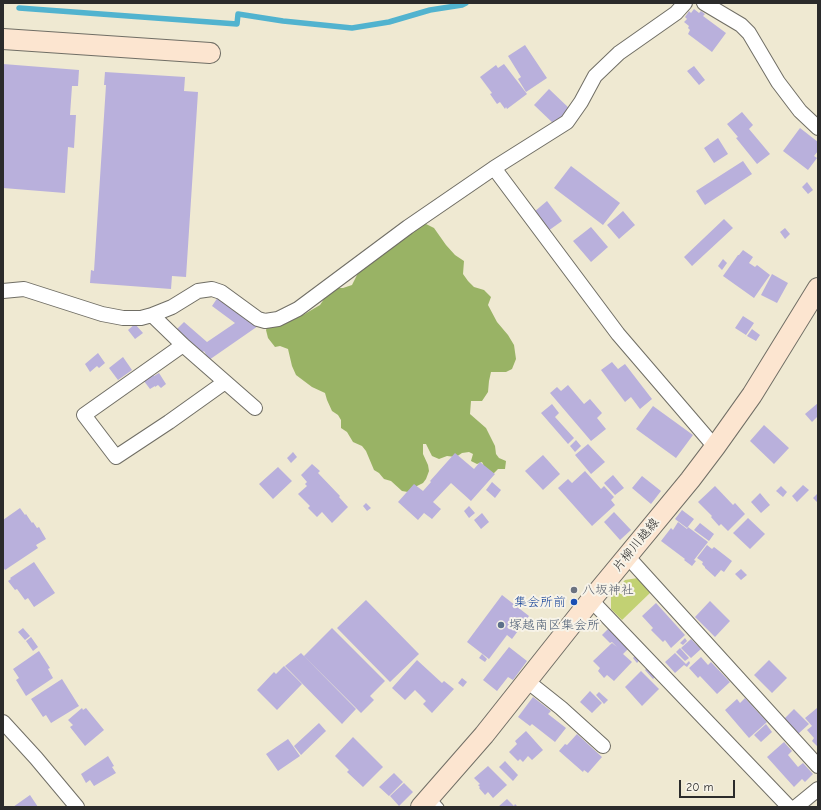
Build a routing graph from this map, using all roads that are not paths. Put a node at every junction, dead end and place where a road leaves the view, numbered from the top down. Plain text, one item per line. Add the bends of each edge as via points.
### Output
1 (685, 3) edge
2 (704, 3) edge
3 (3, 39) edge
4 (210, 53) dead end
5 (818, 128) edge
6 (494, 168) junction
7 (818, 288) edge
8 (3, 291) edge
9 (152, 315) junction
10 (183, 345) junction
11 (225, 382) junction
12 (255, 408) dead end
13 (715, 447) junction
14 (627, 556) junction
15 (591, 600) junction
16 (528, 681) junction
17 (3, 722) edge
18 (603, 746) dead end
19 (818, 766) edge
20 (818, 789) edge
21 (430, 803) edge
22 (77, 807) edge
23 (789, 807) edge
24 (796, 807) edge

1 - 6 street via 676,14 619,53 594,76 567,122
2 - 5 street via 741,25 749,33 778,82 800,111
3 - 4 main road
6 - 9 street via 408,227 298,309 278,319 258,319 221,292 212,289 198,291 172,307
6 - 13 street via 618,334
7 - 13 main road, 片柳川越線 via 752,395
8 - 9 street via 24,289 102,314 123,318
9 - 10 street
10 - 11 street
10 - 11 street via 84,415 116,457
11 - 12 street
13 - 14 main road, 片柳川越線
14 - 15 main road, 片柳川越線
14 - 19 street
15 - 16 main road, 片柳川越線
15 - 23 street
16 - 18 street
16 - 21 main road, 片柳川越線
17 - 22 street
20 - 24 street

